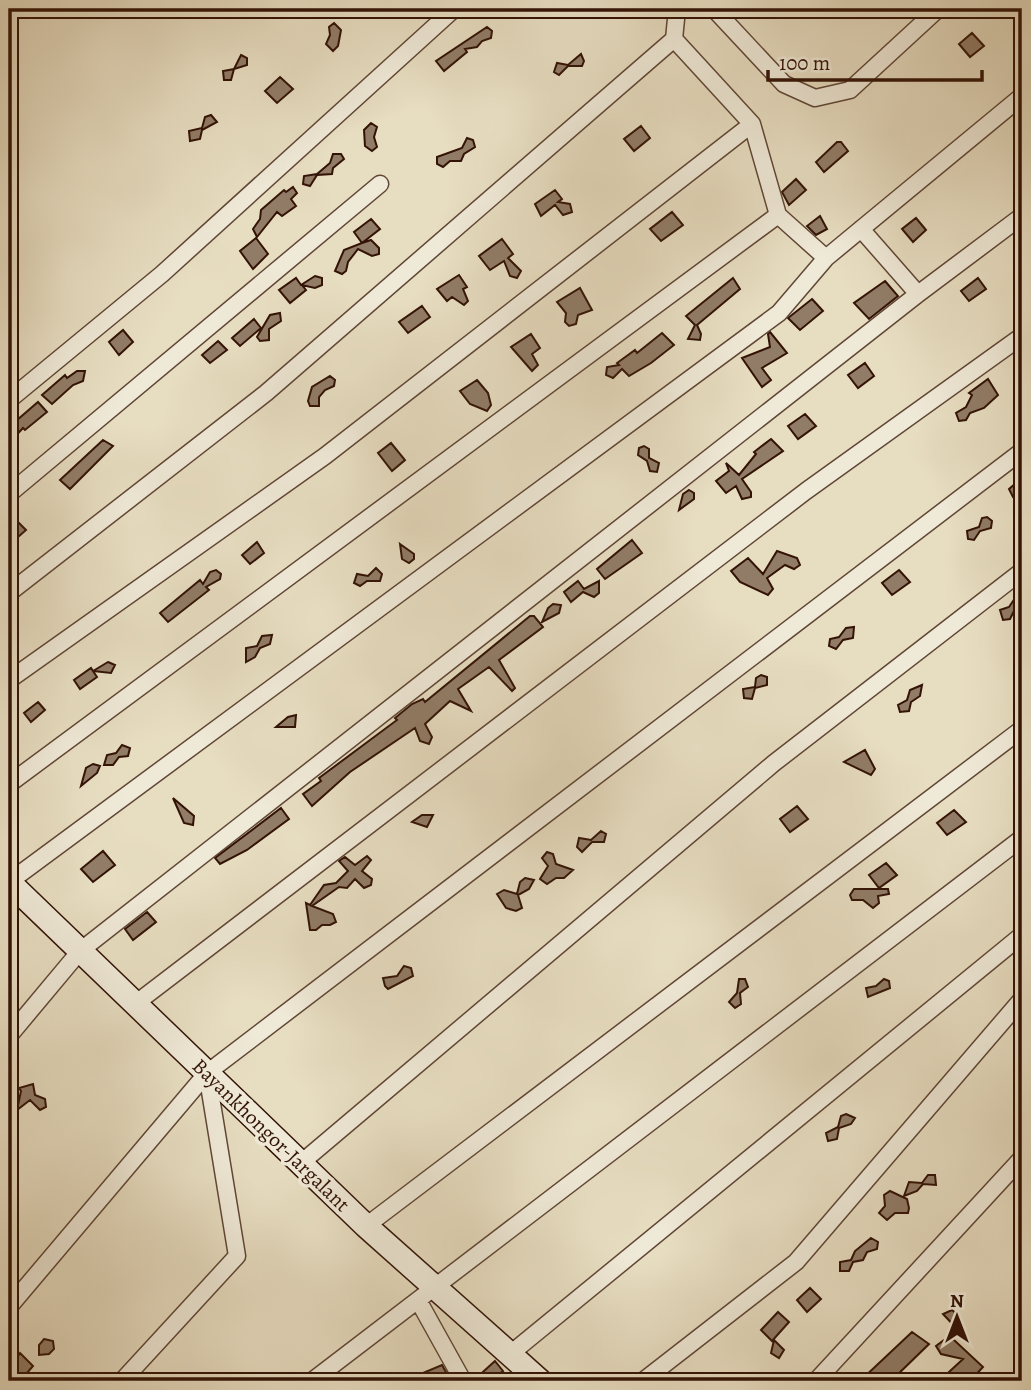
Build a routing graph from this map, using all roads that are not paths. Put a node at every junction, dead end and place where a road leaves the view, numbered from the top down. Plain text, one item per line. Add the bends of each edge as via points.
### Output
1 (454, 9) edge
2 (677, 9) edge
3 (714, 9) edge
4 (938, 9) edge
5 (674, 39) junction
6 (1022, 96) edge
7 (752, 124) junction
8 (380, 184) dead end
9 (778, 215) junction
10 (1022, 216) edge
11 (862, 229) junction
12 (826, 258) junction
13 (918, 294) junction
14 (1022, 336) edge
15 (9, 400) edge
16 (1022, 451) edge
17 (9, 494) edge
18 (1022, 571) edge
19 (9, 593) edge
20 (9, 680) edge
21 (1022, 729) edge
22 (9, 784) edge
23 (1022, 838) edge
24 (9, 882) edge
25 (1022, 935) edge
26 (80, 951) junction
27 (1022, 999) edge
28 (135, 1004) junction
29 (9, 1036) edge
30 (207, 1073) junction
31 (1022, 1158) edge
32 (301, 1163) junction
33 (366, 1226) junction
34 (427, 1293) junction
35 (9, 1307) edge
36 (509, 1355) junction
37 (122, 1381) edge
38 (312, 1381) edge
39 (463, 1381) edge
40 (540, 1381) edge
41 (643, 1381) edge
42 (816, 1381) edge

1 - 15 street via 162,274
2 - 5 street
3 - 4 street via 785,84 814,98 850,90
5 - 7 street
5 - 19 street via 266,393
6 - 11 street
7 - 9 street
7 - 20 street via 325,456
8 - 17 street
9 - 12 street
9 - 22 street
10 - 13 street
11 - 12 street
11 - 13 street
12 - 24 street via 779,313
13 - 26 street
14 - 28 street via 806,491
16 - 30 street
18 - 32 street via 774,763
21 - 33 street
23 - 34 street
24 - 26 street, Bayankhongor-Jargalant
25 - 36 street
26 - 28 street, Bayankhongor-Jargalant
26 - 29 street
27 - 41 street via 796,1262
28 - 30 street, Bayankhongor-Jargalant
30 - 32 street, Bayankhongor-Jargalant
30 - 35 street
30 - 37 street via 236,1256
31 - 42 street
32 - 33 street, Bayankhongor-Jargalant
33 - 34 street, Bayankhongor-Jargalant
34 - 36 street, Bayankhongor-Jargalant
34 - 38 street
34 - 39 street
36 - 40 street, Bayankhongor-Jargalant

